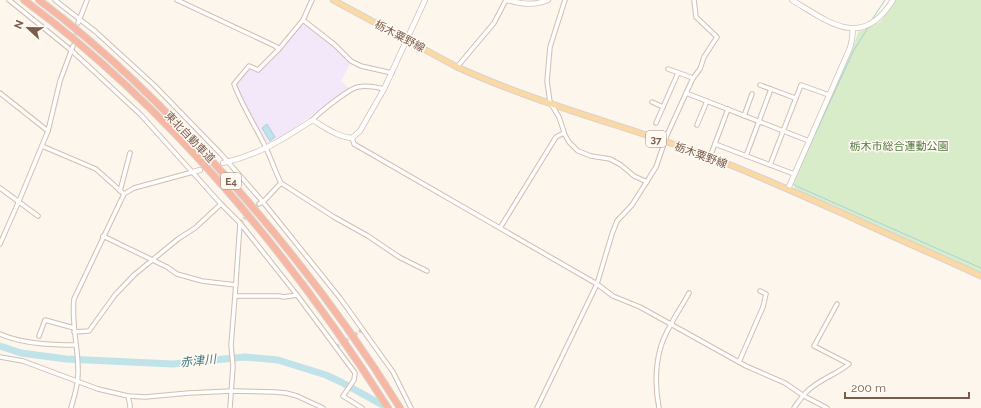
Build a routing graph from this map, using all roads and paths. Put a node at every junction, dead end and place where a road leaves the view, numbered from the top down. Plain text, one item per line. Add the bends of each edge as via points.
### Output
1 (9, 0) edge
2 (24, 0) edge
3 (40, 0) edge
4 (55, 0) edge
5 (88, 0) edge
6 (178, 0) edge
7 (312, 0) edge
8 (333, 0) edge
9 (425, 0) edge
10 (506, 0) edge
11 (548, 0) edge
12 (565, 0) edge
13 (694, 0) edge
14 (792, 0) edge
15 (893, 0) edge
16 (519, 2) edge
17 (79, 19) junction
18 (303, 20) junction
19 (78, 23) dead end
20 (853, 29) junction
21 (407, 40) junction
22 (73, 46) tunnel mouth
23 (279, 49) junction
24 (72, 51) junction
25 (457, 66) junction
26 (668, 69) dead end
27 (392, 73) junction
28 (678, 73) junction
29 (693, 78) junction
30 (760, 85) dead end
31 (384, 89) junction
32 (771, 89) junction
33 (0, 92) edge
34 (686, 92) junction
35 (752, 94) dead end
36 (829, 95) junction
37 (795, 98) junction
38 (707, 101) junction
39 (550, 102) junction
40 (652, 102) dead end
41 (663, 107) junction
42 (728, 109) junction
43 (744, 116) junction
44 (311, 121) junction
45 (758, 122) junction
46 (656, 123) dead end
47 (697, 125) dead end
48 (48, 130) junction
49 (782, 131) junction
50 (564, 133) junction
51 (352, 138) junction
52 (808, 141) junction
53 (665, 142) junction
54 (715, 144) junction
55 (42, 146) junction
56 (266, 148) junction
57 (130, 153) dead end
58 (746, 156) junction
59 (710, 158) junction
60 (225, 163) junction
61 (770, 165) junction
62 (200, 170) dead end
63 (193, 172) junction
64 (794, 174) junction
65 (647, 182) junction
66 (281, 183) junction
67 (0, 188) edge
68 (788, 189) junction
69 (120, 191) junction
70 (124, 194) junction
71 (19, 201) junction
72 (264, 202) junction
73 (221, 204) junction
74 (259, 204) tunnel mouth
75 (38, 216) dead end
76 (240, 223) junction
77 (500, 228) junction
78 (103, 236) junction
79 (0, 244) edge
80 (152, 260) junction
81 (427, 271) dead end
82 (981, 276) edge
83 (597, 284) junction
84 (236, 285) junction
85 (760, 291) dead end
86 (689, 293) dead end
87 (297, 295) junction
88 (236, 296) junction
89 (837, 304) dead end
90 (671, 324) junction
91 (74, 330) junction
92 (0, 334) edge
93 (39, 336) dead end
94 (76, 347) junction
95 (0, 357) edge
96 (739, 362) junction
97 (78, 381) junction
98 (232, 391) junction
99 (128, 396) junction
100 (804, 396) junction
101 (71, 408) edge
102 (130, 408) edge
103 (230, 408) edge
104 (323, 408) edge
105 (362, 408) edge
106 (388, 408) edge
107 (400, 408) edge
108 (411, 408) edge
109 (537, 408) edge
110 (659, 408) edge
111 (794, 408) edge
112 (827, 408) edge

1 - 24 street
2 - 106 highway, 東北自動車道 / E4 via 112,73 208,170 264,234 304,286
3 - 107 highway, 東北自動車道 / E4 via 118,66 214,163 311,279
4 - 17 street
5 - 17 street
6 - 23 street
7 - 18 street
8 - 21 main road, 栃木粟野線 / 37
9 - 21 street
10 - 16 street
10 - 25 street via 494,23
11 - 16 street via 532,4
12 - 39 street via 550,47 547,81
13 - 29 street via 696,17 718,36
14 - 20 street via 831,24
15 - 20 street via 885,12 872,23
17 - 19 street
17 - 60 street via 154,85
18 - 23 street
18 - 27 street via 335,45 350,61
20 - 36 street via 850,48
21 - 25 main road, 栃木粟野線 / 37
21 - 27 street
22 - 24 street
23 - 56 street via 258,70 249,66 234,84
24 - 48 street via 60,81
24 - 63 street via 141,115
25 - 39 main road, 栃木粟野線 / 37 via 487,80
26 - 28 street
27 - 31 street
28 - 29 street
28 - 41 street
29 - 34 street
30 - 32 street
31 - 44 street via 357,87
31 - 51 street via 360,132
32 - 37 street
32 - 45 street
33 - 48 street
34 - 38 street
34 - 53 street
35 - 43 street
36 - 37 street via 801,85
36 - 52 street
37 - 49 street
38 - 42 street
38 - 47 street
39 - 50 street via 559,117
39 - 53 main road, 栃木粟野線 / 37
40 - 41 street
41 - 46 street
42 - 43 street
42 - 54 street
43 - 45 street
44 - 51 street via 336,134
44 - 56 street
45 - 49 street
45 - 58 street
48 - 55 street
49 - 52 street
49 - 61 street
50 - 65 street via 578,151 610,159
50 - 77 street via 556,138
51 - 77 street via 354,144
52 - 64 street
53 - 59 main road, 栃木粟野線 / 37
53 - 65 street via 656,167
54 - 58 street
54 - 59 street
55 - 69 street via 96,169
55 - 71 street
56 - 60 street
56 - 66 street
57 - 69 street
58 - 61 street
59 - 68 main road, 栃木粟野線 / 37
60 - 72 street
61 - 64 street
62 - 63 street
63 - 70 street via 134,188
63 - 73 street
64 - 68 street
65 - 83 street via 632,205 617,221
66 - 72 street
66 - 81 street via 399,257
67 - 71 street
68 - 82 main road, 栃木粟野線 / 37
69 - 70 street
70 - 78 street
71 - 75 street
71 - 79 street
72 - 74 street
72 - 108 street via 340,298 393,372
73 - 76 street
73 - 80 street via 196,228
76 - 84 street
76 - 87 street
77 - 83 street
78 - 80 street
78 - 91 street via 74,299
80 - 84 street via 176,274 202,281
80 - 91 street via 115,295 89,331
83 - 90 street via 613,296
83 - 109 street
84 - 88 street
85 - 96 street via 766,294 763,307
86 - 90 street
87 - 88 street
87 - 105 street via 355,373 354,380 343,396
88 - 98 street via 231,346
89 - 100 street via 814,346 849,364 809,389
90 - 96 street
90 - 110 street via 661,345 657,363 656,390
91 - 93 street via 45,320
91 - 94 street
92 - 94 street via 11,339 39,344
94 - 97 street
95 - 97 street via 23,361
96 - 100 street via 785,383
97 - 99 street
97 - 101 street
98 - 99 street
98 - 103 street
98 - 104 street via 286,393
99 - 102 street
100 - 111 street
100 - 112 street

